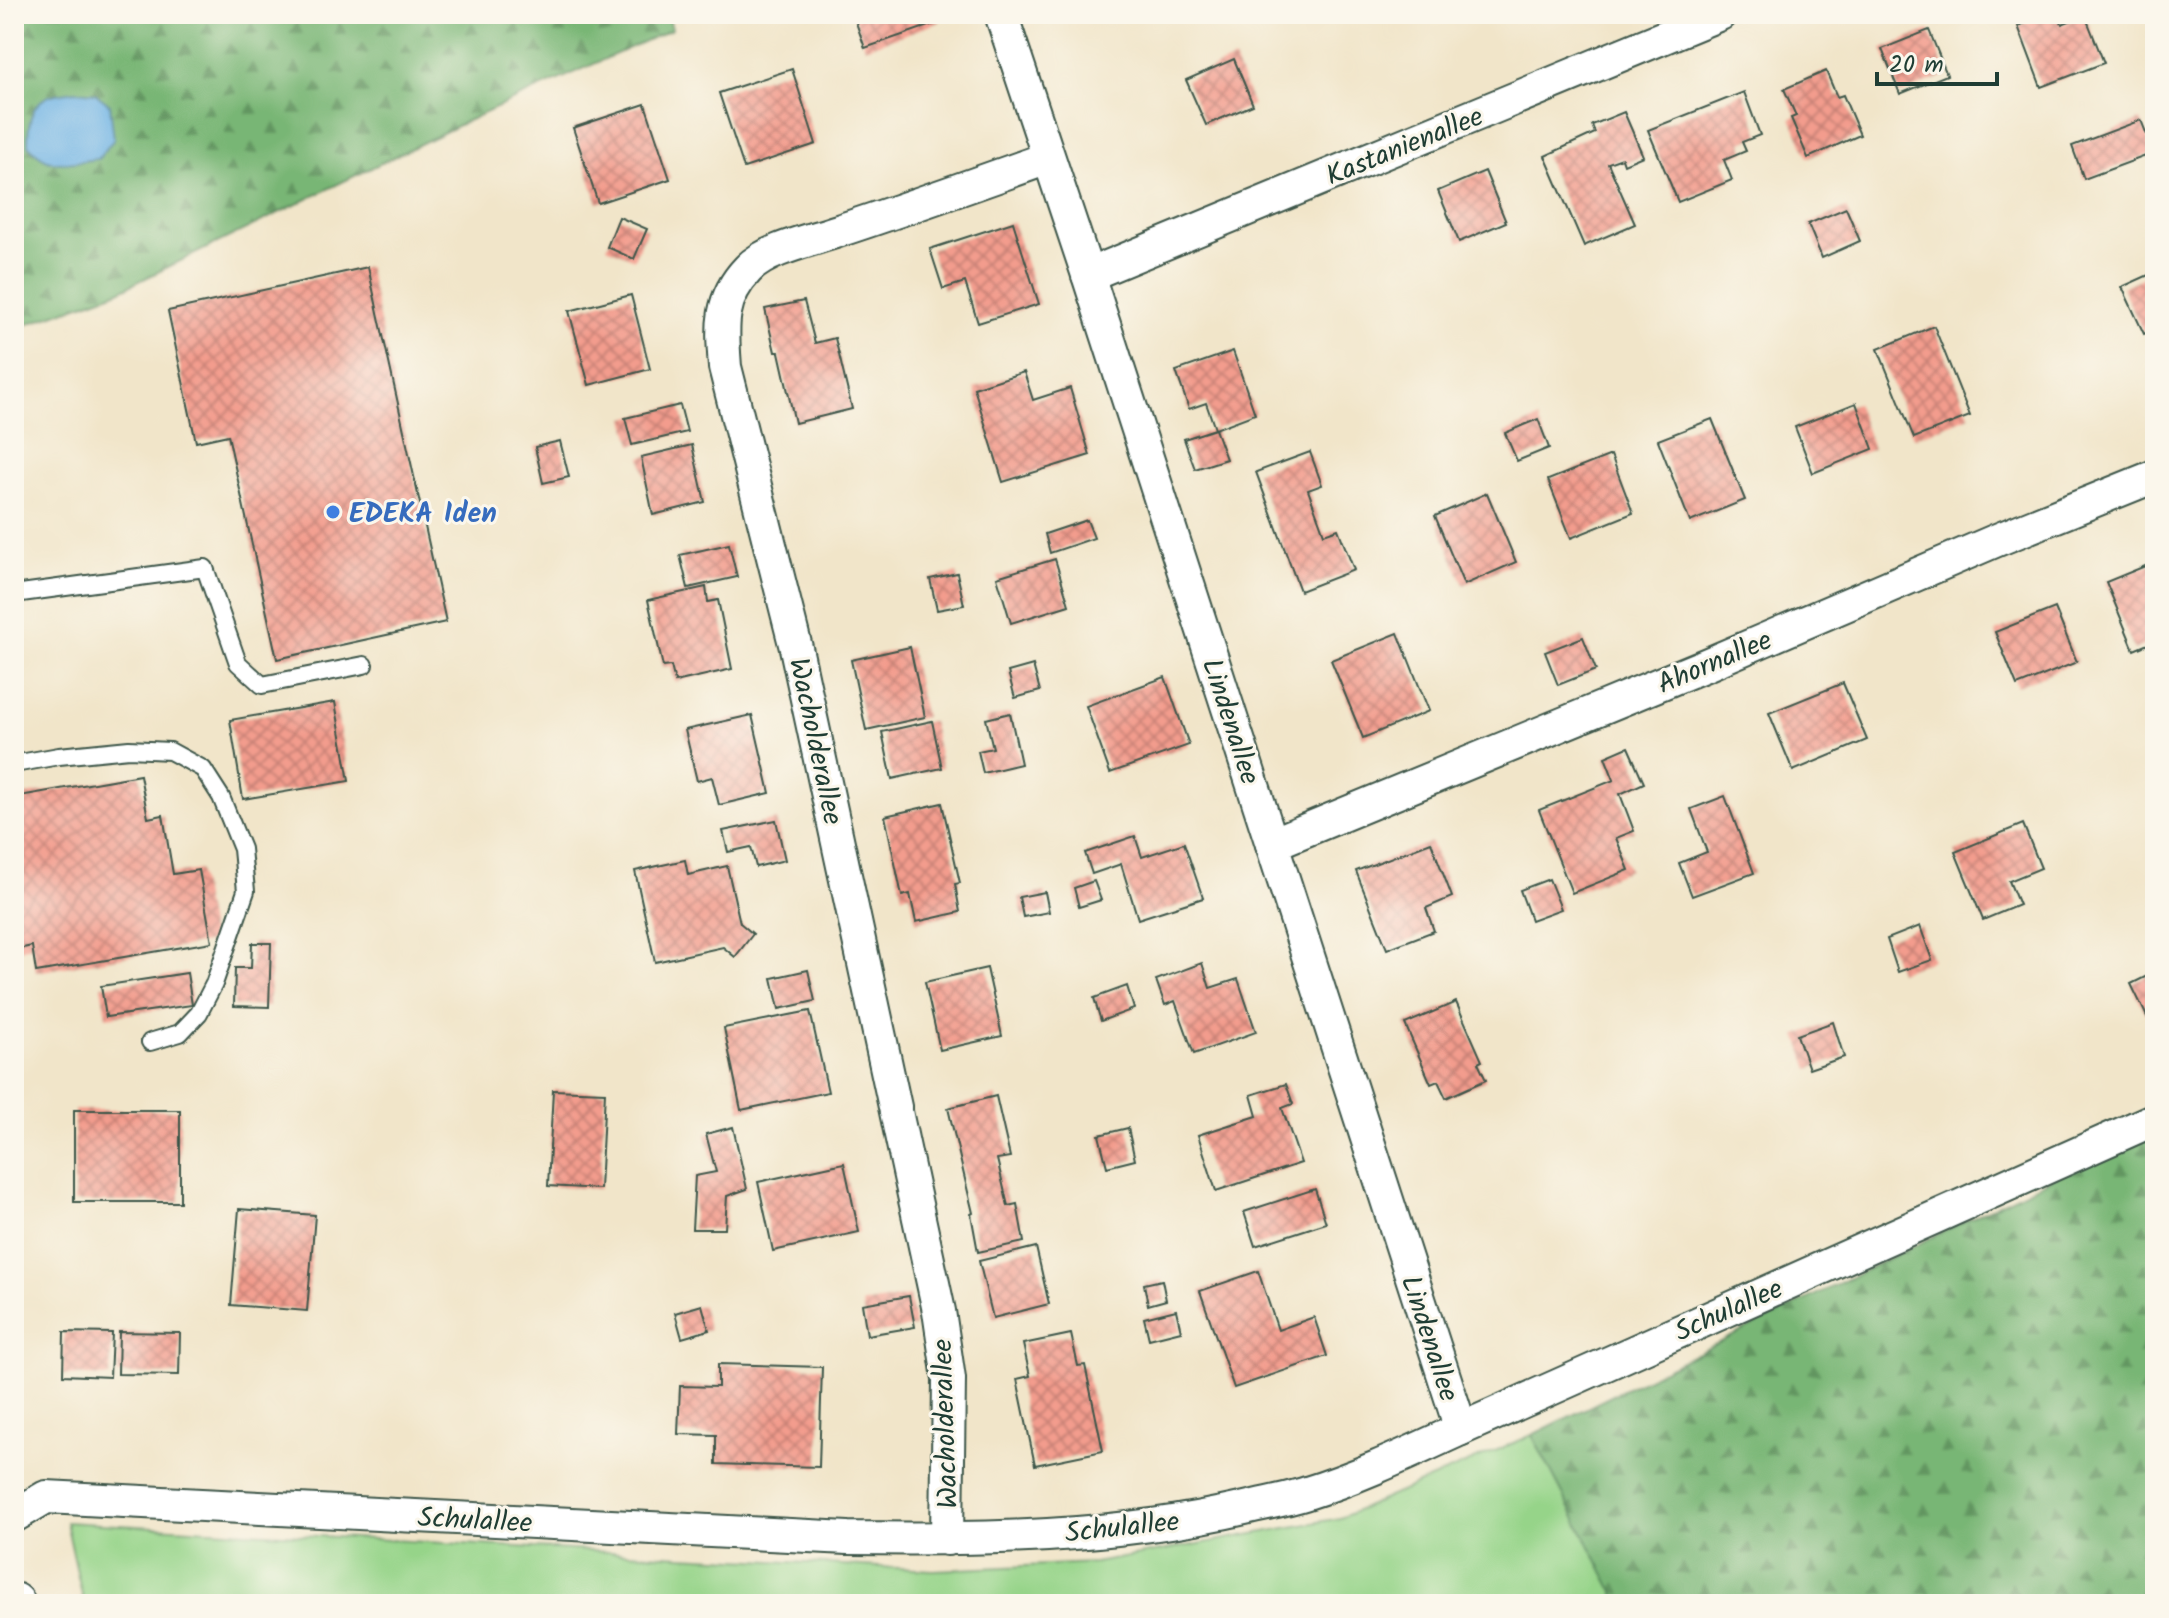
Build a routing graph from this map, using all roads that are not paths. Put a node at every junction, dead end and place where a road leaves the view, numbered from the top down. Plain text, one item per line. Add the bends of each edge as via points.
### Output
1 (1001, 14) edge
2 (1720, 14) edge
3 (1048, 158) junction
4 (1088, 275) junction
5 (2155, 476) edge
6 (14, 594) edge
7 (364, 665) dead end
8 (14, 764) edge
9 (1272, 844) junction
10 (150, 1042) dead end
11 (2155, 1119) edge
12 (1461, 1429) junction
13 (14, 1516) edge
14 (947, 1539) junction

1 - 3 street, Lindenallee
2 - 4 street, Kastanienallee
3 - 4 street, Lindenallee
3 - 14 street, Wacholderallee via 780,249 749,267 728,296 722,325 725,367 796,648 939,1311 949,1379
4 - 9 street, Lindenallee
5 - 9 street, Ahornallee
6 - 7 lane via 205,568 238,663 262,685
8 - 10 lane via 129,749 170,751 203,769 221,797 242,849 246,891 219,973 199,1013 180,1033
9 - 12 street, Lindenallee
11 - 12 street, Schulallee
12 - 14 street, Schulallee via 1382,1467 1302,1495 1229,1512 1158,1525
13 - 14 street, Schulallee via 46,1497

